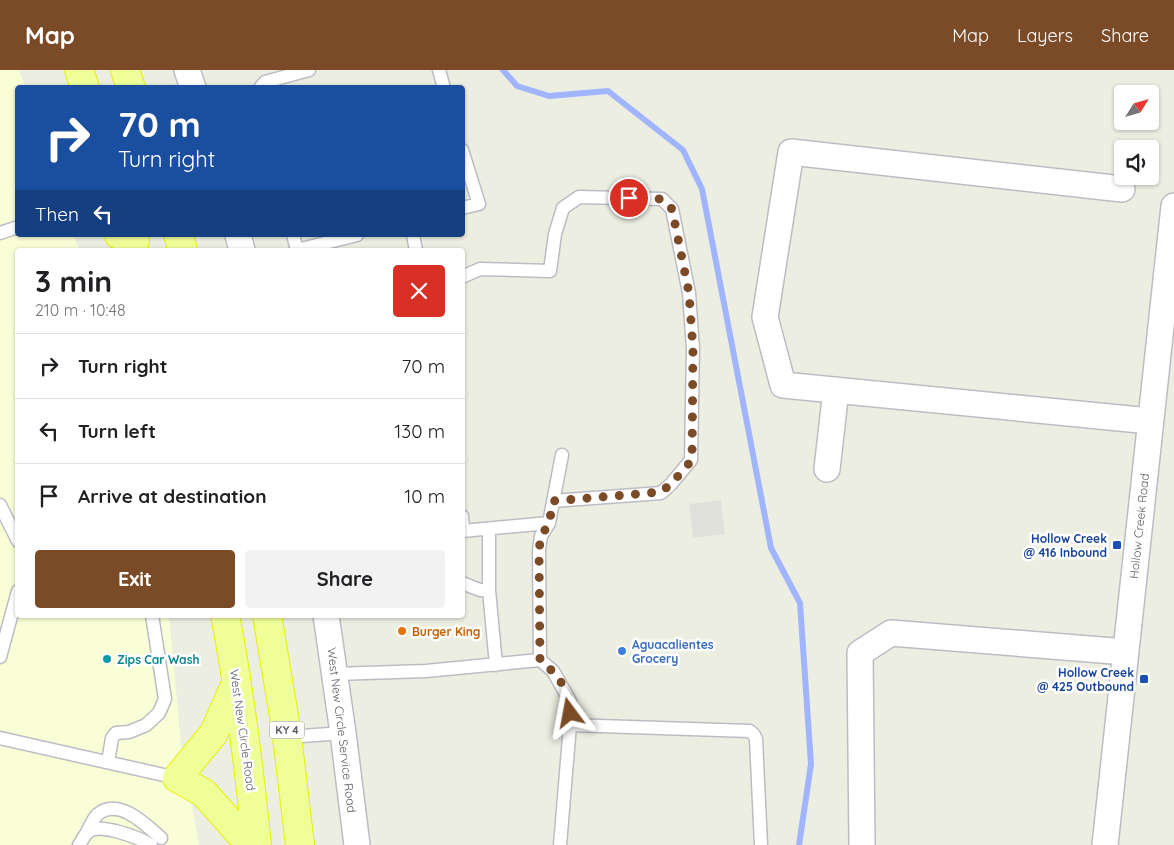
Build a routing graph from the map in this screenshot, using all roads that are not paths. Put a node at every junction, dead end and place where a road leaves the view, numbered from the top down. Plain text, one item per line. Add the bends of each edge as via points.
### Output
1 (79, 70) edge
2 (125, 70) edge
3 (187, 70) edge
4 (309, 70) edge
5 (439, 70) edge
6 (84, 85) edge
7 (130, 85) edge
8 (192, 85) edge
9 (262, 85) edge
10 (443, 85) edge
11 (465, 160) edge
12 (1122, 189) dead end
13 (1174, 206) edge
14 (465, 207) edge
15 (15, 228) edge
16 (0, 233) edge
17 (349, 237) edge
18 (305, 248) edge
19 (465, 276) edge
20 (836, 390) junction
21 (1150, 421) junction
22 (562, 455) dead end
23 (827, 469) dead end
24 (553, 501) junction
25 (0, 505) edge
26 (549, 524) junction
27 (489, 528) junction
28 (465, 531) edge
29 (15, 535) edge
30 (465, 584) edge
31 (489, 590) junction
32 (15, 604) edge
33 (13, 612) junction
34 (0, 618) edge
35 (152, 618) edge
36 (225, 618) edge
37 (268, 618) edge
38 (326, 618) edge
39 (1126, 652) junction
40 (0, 656) edge
41 (540, 660) junction
42 (496, 665) junction
43 (335, 674) junction
44 (236, 683) junction
45 (570, 725) junction
46 (343, 733) junction
47 (288, 736) junction
48 (0, 738) edge
49 (108, 762) junction
50 (176, 778) junction
51 (87, 832) junction
52 (156, 841) edge
53 (79, 845) edge
54 (250, 845) edge
55 (257, 845) edge
56 (300, 845) edge
57 (357, 845) edge
58 (560, 845) edge
59 (761, 845) edge
60 (862, 845) edge
61 (1105, 845) edge

1 - 6 highway
2 - 7 highway
3 - 8 street
4 - 9 lane
5 - 10 lane
11 - 14 lane via 479,204
12 - 20 street via 791,152 765,317 783,385
13 - 21 street, Hollow Creek Road
15 - 16 lane
17 - 18 lane
19 - 24 lane via 480,270 550,271 555,234 563,208 579,197 662,199 672,209 690,302 692,460 661,492
20 - 21 street
20 - 23 street
21 - 39 street, Hollow Creek Road
22 - 24 lane
24 - 26 lane
25 - 29 lane
26 - 27 lane
26 - 41 lane via 541,536 539,550
27 - 28 lane
27 - 31 lane
30 - 31 lane
31 - 42 lane
32 - 33 lane
33 - 34 lane
33 - 40 lane
35 - 49 lane via 165,699 159,714 146,725 116,733 112,738
36 - 44 highway, West New Circle Road
37 - 47 highway, KY 4
38 - 43 street, West New Circle Service Road
39 - 60 street via 891,633 860,652
39 - 61 street, Hollow Creek Road
41 - 42 lane
41 - 45 lane via 554,671 570,701
42 - 43 lane
43 - 46 street, West New Circle Service Road
44 - 50 highway via 214,733
44 - 55 highway, West New Circle Road
45 - 58 lane
45 - 59 lane via 750,731 756,739
46 - 47 lane
46 - 57 street, West New Circle Service Road
47 - 56 highway, KY 4
48 - 49 lane
49 - 50 lane
50 - 54 highway via 204,793
51 - 52 lane via 104,829
51 - 52 lane via 96,816 104,810 115,810 132,814
51 - 53 lane

